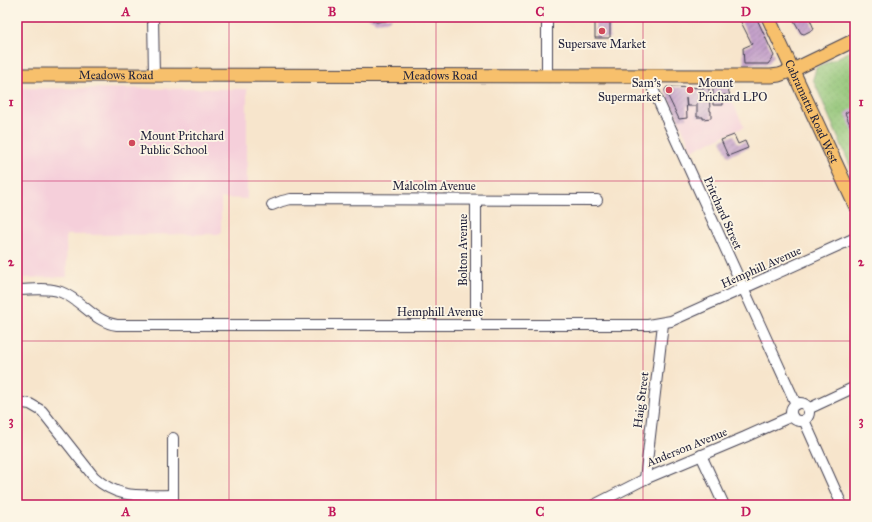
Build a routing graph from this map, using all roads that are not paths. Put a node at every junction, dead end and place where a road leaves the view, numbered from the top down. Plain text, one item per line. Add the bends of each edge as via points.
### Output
1 (153, 17) edge
2 (547, 17) edge
3 (768, 17) edge
4 (855, 40) edge
5 (792, 70) junction
6 (17, 75) edge
7 (154, 75) junction
8 (548, 75) junction
9 (647, 76) junction
10 (476, 200) junction
11 (597, 200) dead end
12 (272, 205) dead end
13 (855, 205) edge
14 (855, 238) edge
15 (743, 289) junction
16 (17, 290) edge
17 (663, 324) junction
18 (476, 325) junction
19 (855, 387) edge
20 (17, 402) edge
21 (796, 404) junction
22 (808, 408) junction
23 (792, 416) junction
24 (804, 420) junction
25 (173, 438) dead end
26 (701, 455) junction
27 (645, 478) junction
28 (173, 500) edge
29 (594, 505) edge
30 (724, 505) edge
31 (842, 505) edge

1 - 7 street
2 - 8 street
3 - 5 main road, Cabramatta Road West
4 - 5 main road, Meadows Road
5 - 9 main road, Meadows Road via 772,76
5 - 13 main road, Cabramatta Road West
6 - 7 main road, Meadows Road
7 - 8 main road, Meadows Road
8 - 9 main road, Meadows Road
9 - 15 street, Pritchard Street
10 - 11 street, Malcolm Avenue
10 - 12 street, Malcolm Avenue via 290,199
10 - 18 street, Bolton Avenue
14 - 15 street, Hemphill Avenue
15 - 17 street, Hemphill Avenue
15 - 21 street, Pritchard Street
16 - 18 street, Hemphill Avenue via 59,291 101,320 117,325
17 - 18 street, Hemphill Avenue
17 - 27 street, Haig Street
19 - 22 street
20 - 28 street via 36,406 47,415 102,484 116,492
21 - 22 street
21 - 23 street via 792,409
22 - 24 street via 808,415
23 - 24 street via 796,420
23 - 26 street, Anderson Avenue
24 - 31 street
25 - 28 street
26 - 27 street, Anderson Avenue
26 - 30 street
27 - 29 street, Anderson Avenue

